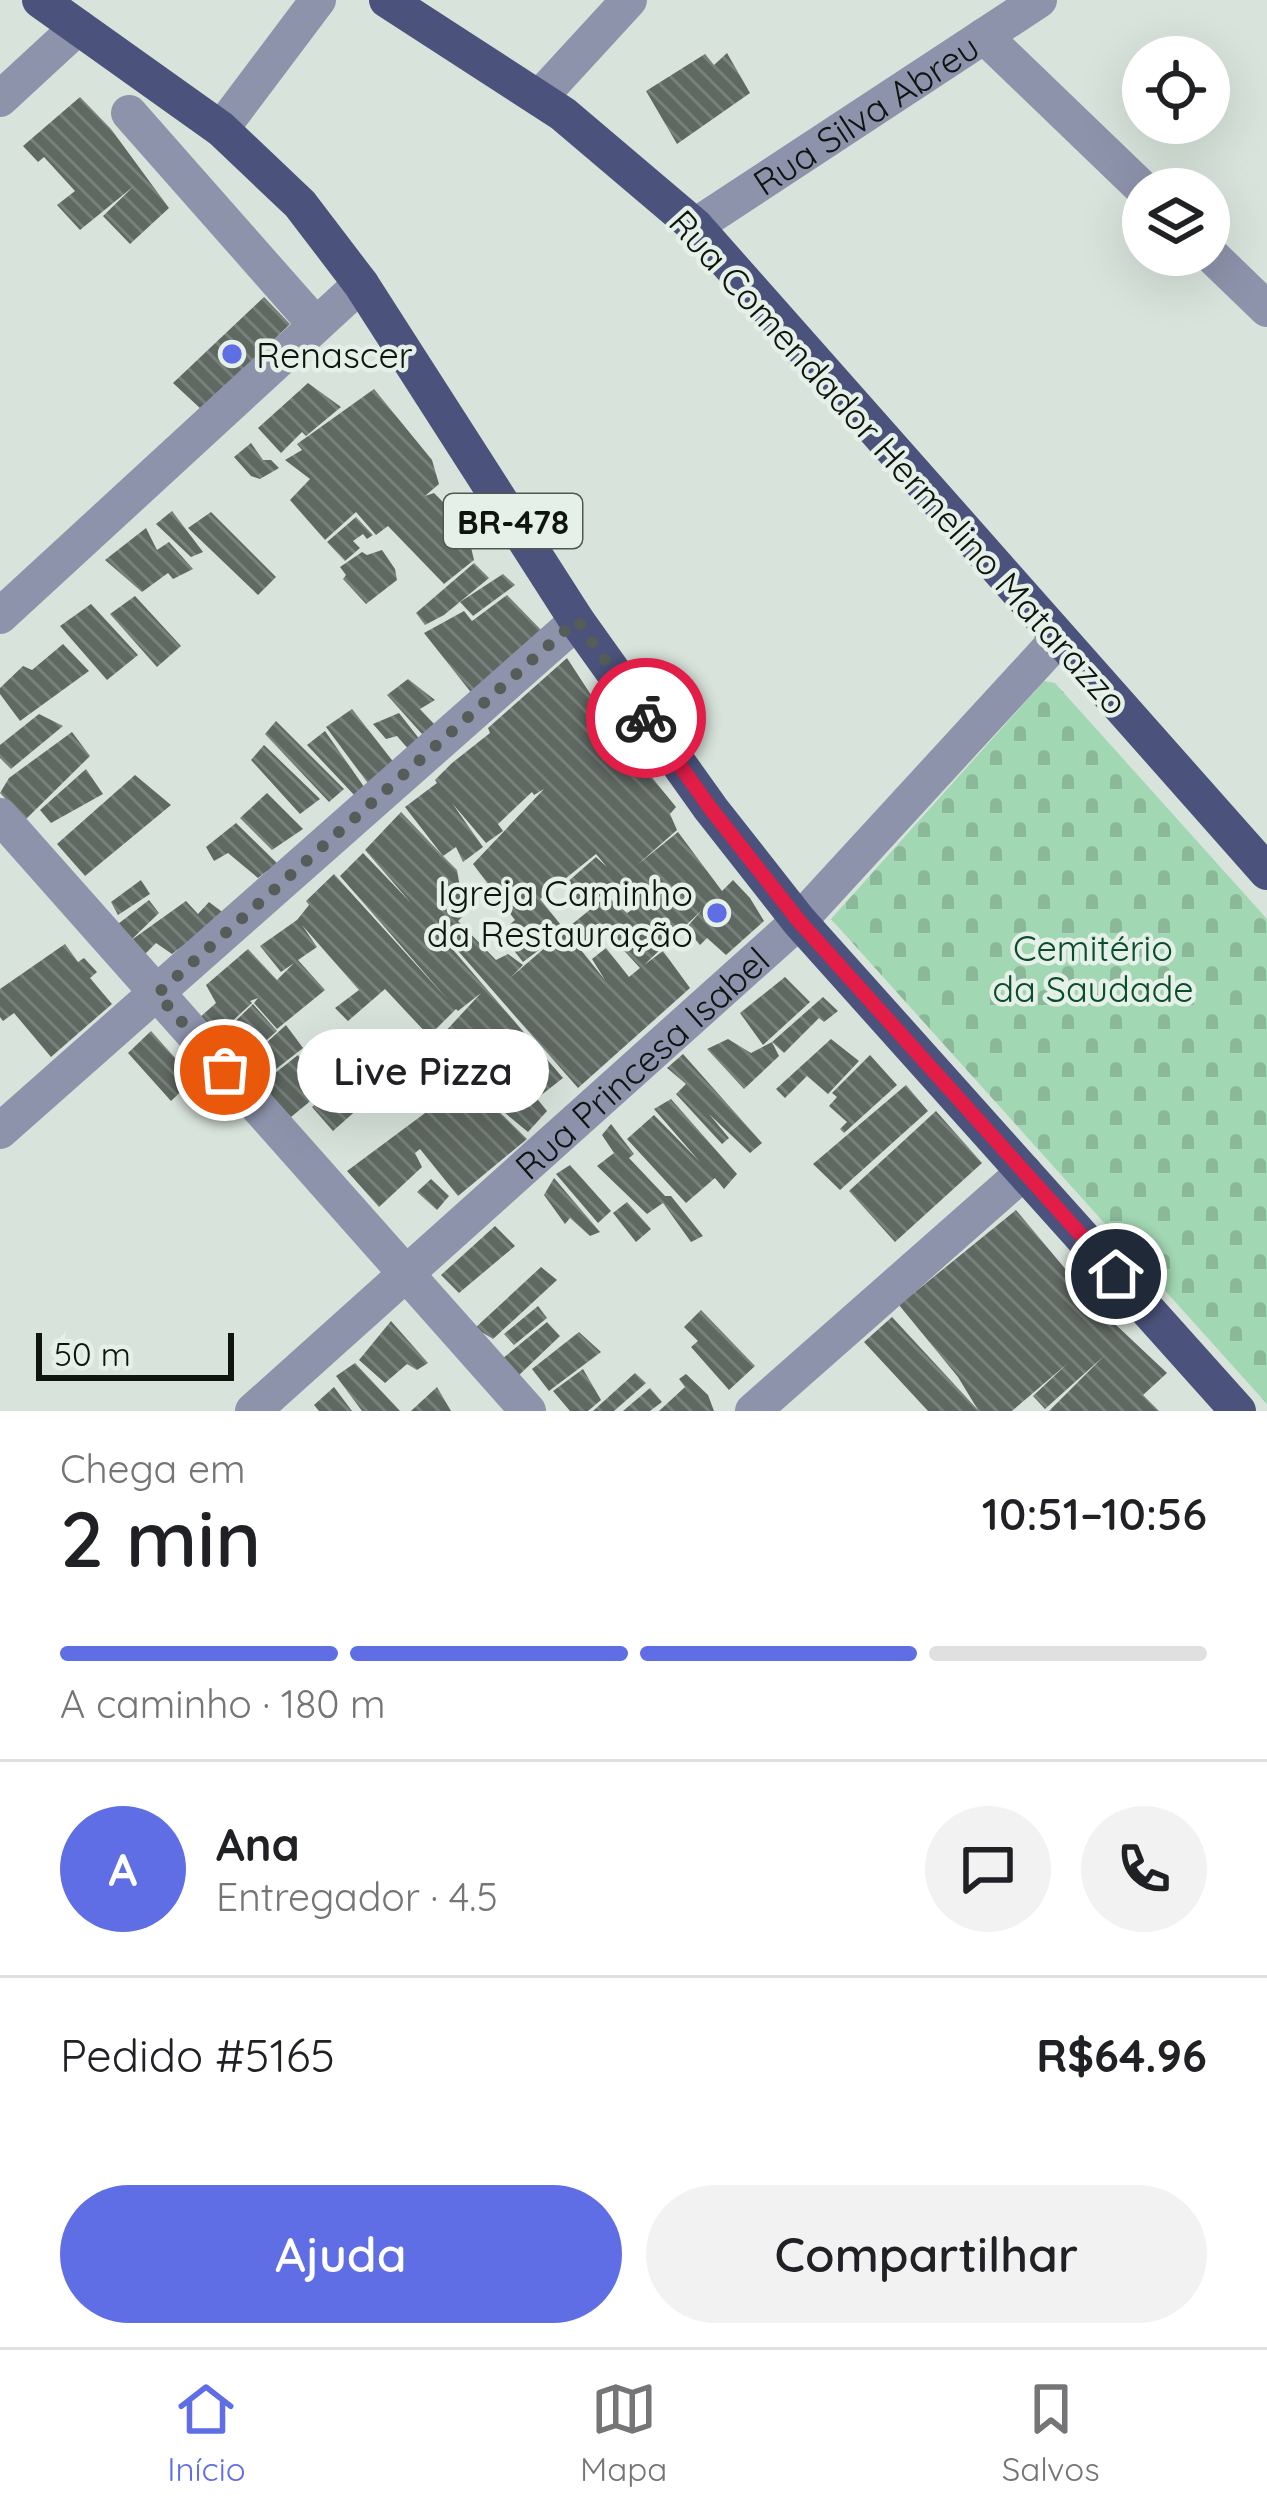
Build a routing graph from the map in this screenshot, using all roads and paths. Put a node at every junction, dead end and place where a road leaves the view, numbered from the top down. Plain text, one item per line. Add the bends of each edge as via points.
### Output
1 (40, 0) edge
2 (317, 0) edge
3 (387, 0) edge
4 (629, 0) edge
5 (1039, 0) edge
6 (78, 27) junction
7 (984, 36) junction
8 (539, 98) junction
9 (0, 99) edge
10 (129, 112) dead end
11 (221, 129) junction
12 (1122, 169) edge
13 (694, 226) junction
14 (1230, 273) edge
15 (361, 284) junction
16 (1267, 309) edge
17 (316, 325) junction
18 (0, 616) edge
19 (577, 620) junction
20 (1059, 638) junction
21 (0, 817) edge
22 (1267, 872) edge
23 (799, 921) junction
24 (157, 994) junction
25 (0, 1131) edge
26 (1024, 1172) junction
27 (406, 1274) junction
28 (253, 1411) edge
29 (528, 1411) edge
30 (753, 1411) edge
31 (1238, 1411) edge

1 - 6 main road, BR-478
2 - 11 street
3 - 8 main road, Rua Comendador Hermelino Matarazzo
4 - 8 street
5 - 7 street, Rua Silva Abreu
6 - 9 street
6 - 11 main road, BR-478
7 - 12 street
7 - 13 street, Rua Silva Abreu
8 - 13 main road, Rua Comendador Hermelino Matarazzo
10 - 17 street
11 - 15 main road, BR-478 via 300,204
13 - 20 main road, Rua Comendador Hermelino Matarazzo
14 - 16 street
15 - 17 street
15 - 19 main road, BR-478
17 - 18 street
19 - 23 main road, BR-478
19 - 24 street
20 - 22 main road, Rua Comendador Hermelino Matarazzo
20 - 23 street, Rua Princesa Isabel
21 - 24 street
23 - 26 main road, BR-478
23 - 27 street, Rua Princesa Isabel
24 - 25 street
24 - 27 street
26 - 30 street
26 - 31 main road, BR-478
27 - 28 street, Rua Princesa Isabel
27 - 29 street

